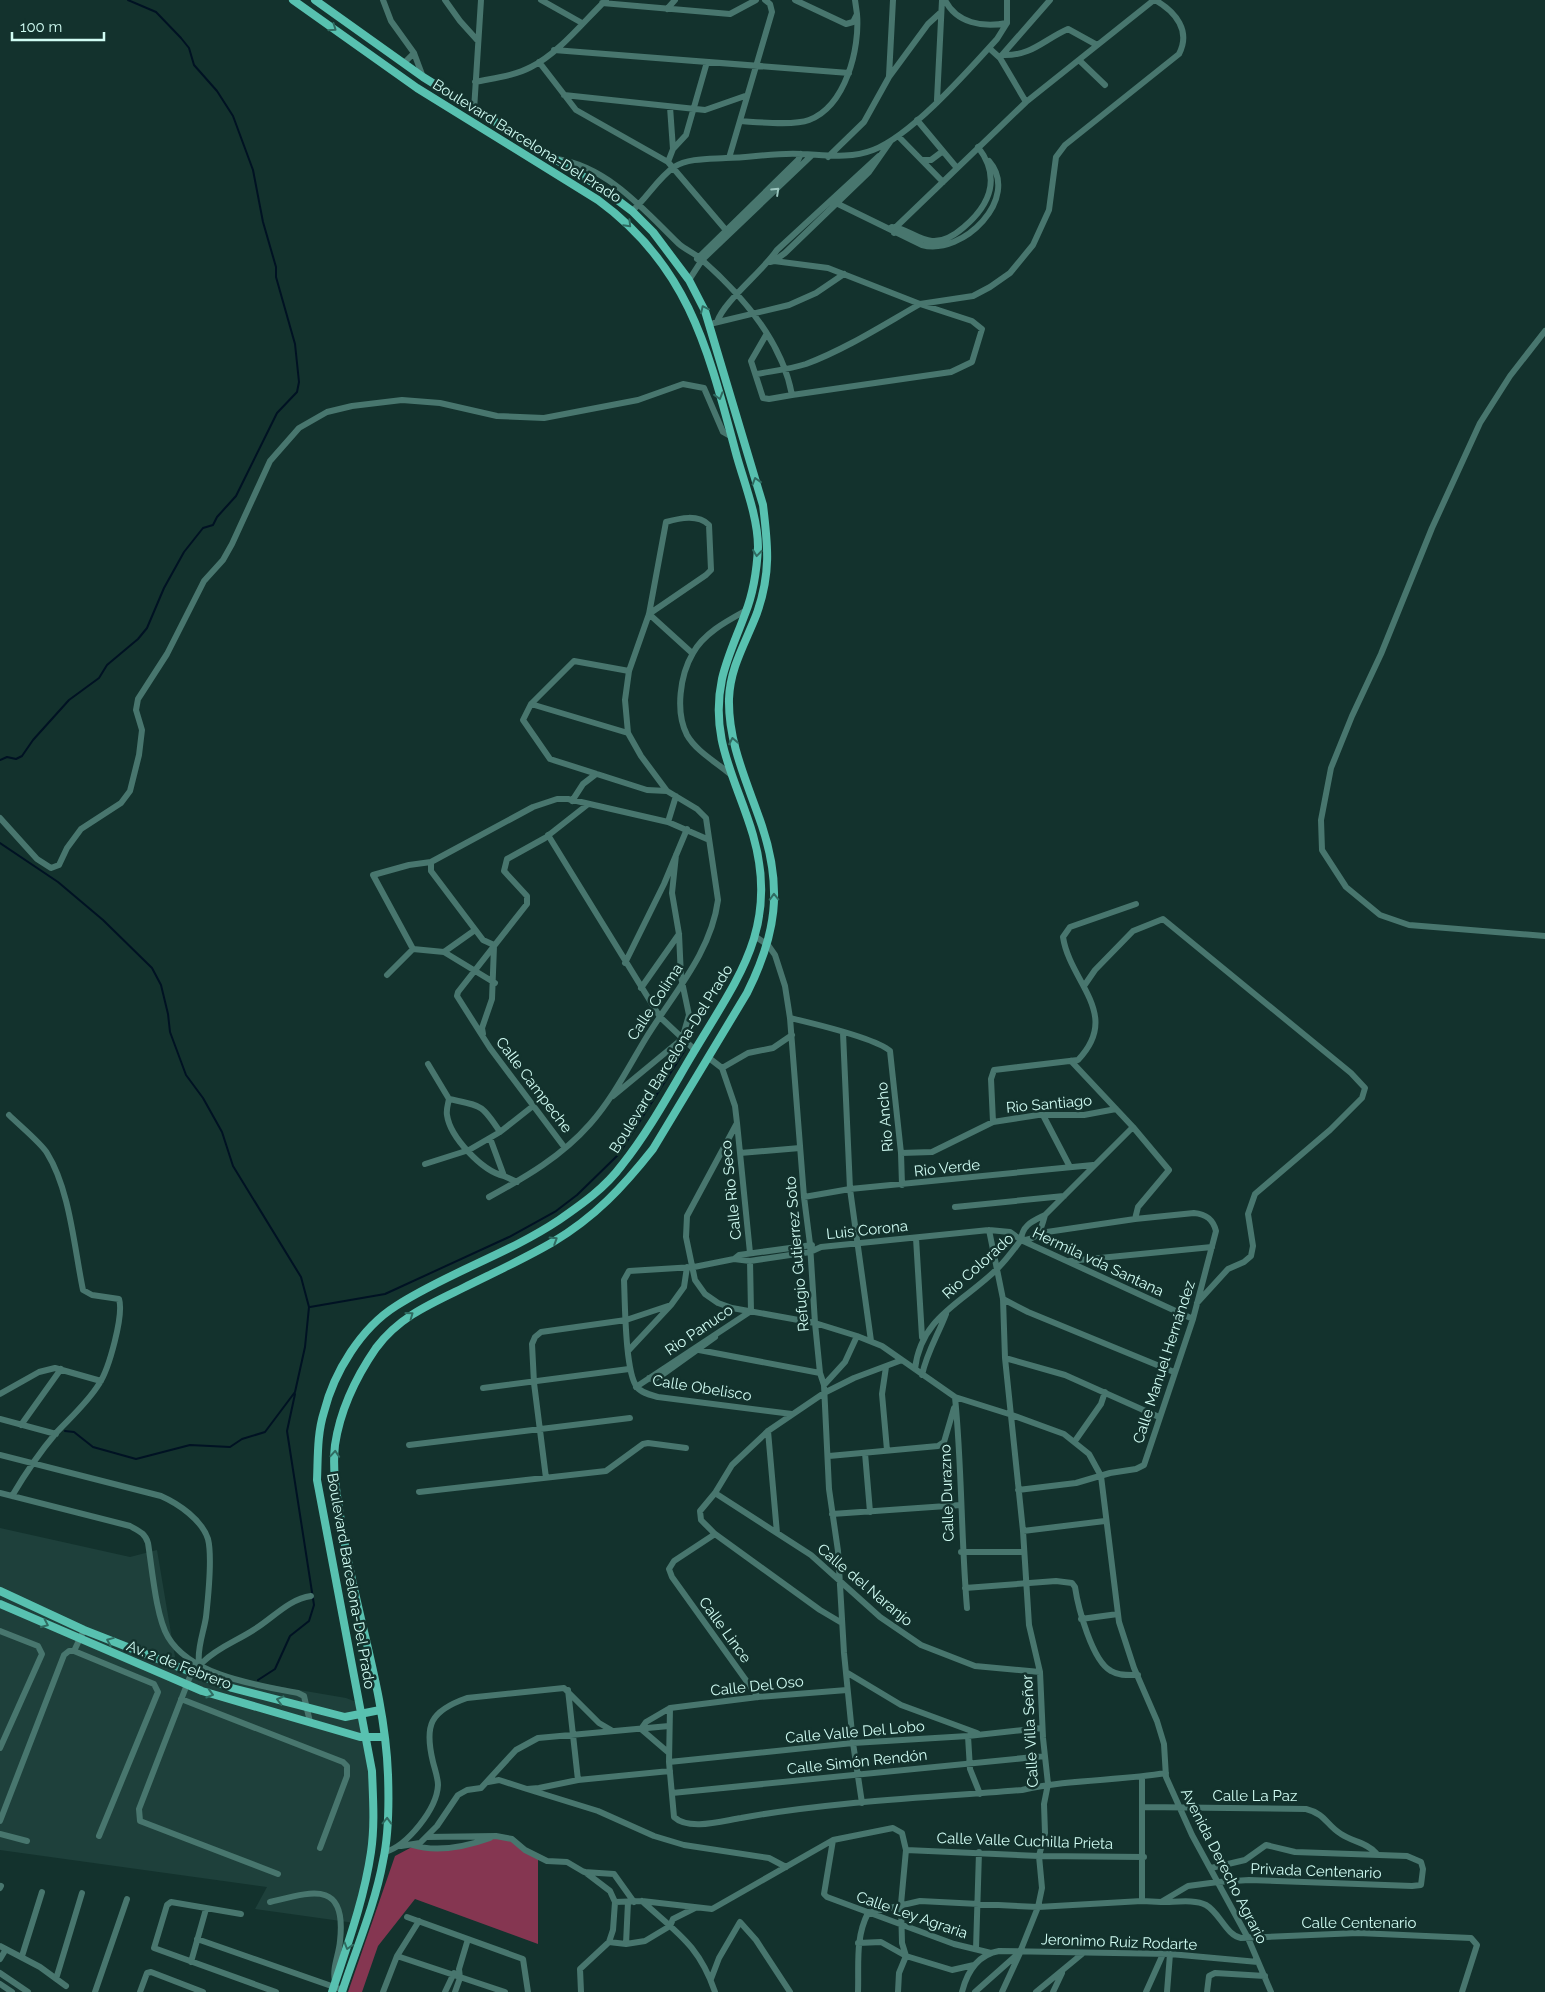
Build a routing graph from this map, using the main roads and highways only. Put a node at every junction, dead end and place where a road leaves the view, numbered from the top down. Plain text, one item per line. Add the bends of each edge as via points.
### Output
1 (293, 0) edge
2 (316, 0) edge
3 (723, 370) junction
4 (712, 374) junction
5 (589, 1200) junction
6 (599, 1209) junction
7 (0, 1591) edge
8 (0, 1604) edge
9 (380, 1710) junction
10 (361, 1714) junction
11 (384, 1737) junction
12 (366, 1738) junction
13 (333, 1988) edge
14 (342, 1991) edge

1 -> 4 main road, Boulevard Barcelona-Del Prado via 417,88 570,181 623,218 659,258 691,309
3 -> 2 main road, Boulevard Barcelona-Del Prado via 714,323 668,250 632,211 556,159 423,77
3 - 4 main road
6 -> 3 main road, Boulevard Barcelona-Del Prado via 617,1194 653,1149 747,993 768,945 774,916 770,852 734,746 729,698 738,656 757,612 766,580 769,560 767,538 763,505
4 -> 5 main road, Boulevard Barcelona-Del Prado via 732,437 758,544 747,610 731,648 718,707 724,758 758,857 762,881 761,913 745,966 695,1050 621,1167
5 - 6 main road
5 - 10 main road, Boulevard Barcelona-Del Prado via 548,1227 393,1308 369,1328 330,1392 319,1435 317,1480
9 -> 6 main road, Boulevard Barcelona-Del Prado via 352,1582 334,1473 338,1426 347,1402 377,1348 408,1316 555,1240
10 -> 7 main road, Av. 2 de Febrero via 345,1717 232,1688 84,1630
8 -> 12 main road, Av. 2 de Febrero via 187,1685
9 - 10 main road, Av. 2 de Febrero
9 - 11 main road, Boulevard Barcelona-Del Prado
10 - 12 main road, Boulevard Barcelona-Del Prado
11 - 12 main road, Av. 2 de Febrero
14 -> 11 main road, Boulevard Barcelona-Del Prado via 385,1852 388,1774
12 -> 13 main road, Boulevard Barcelona-Del Prado via 372,1771 372,1850 362,1899

